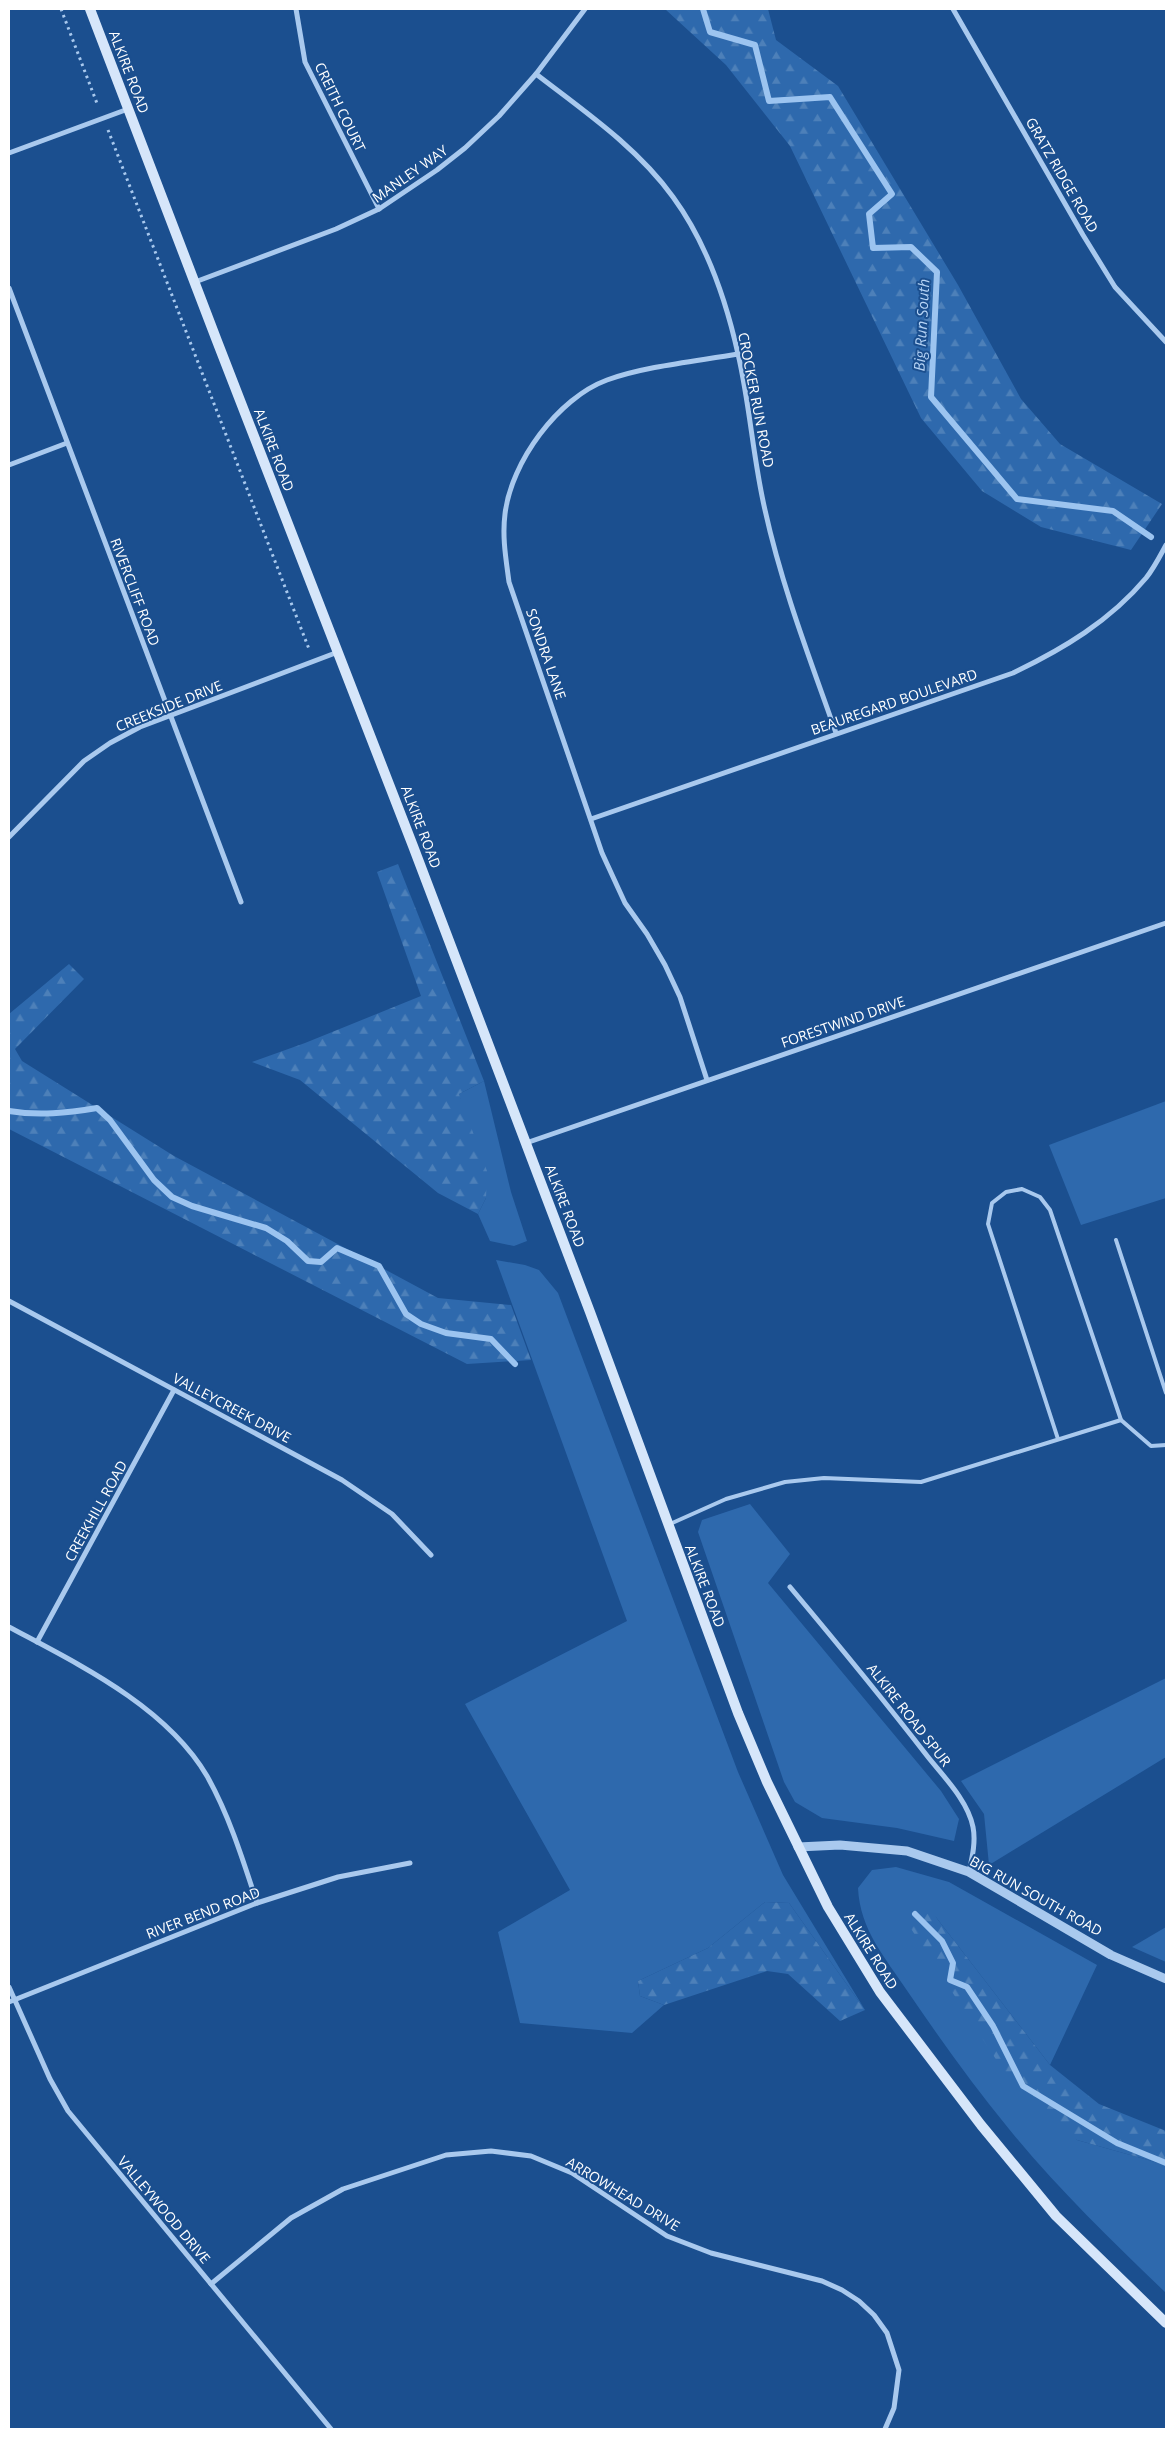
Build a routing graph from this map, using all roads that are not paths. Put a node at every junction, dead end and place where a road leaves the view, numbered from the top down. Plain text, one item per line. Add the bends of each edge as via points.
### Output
1 (90, 9) edge
2 (296, 9) edge
3 (585, 9) edge
4 (953, 9) edge
5 (536, 74) junction
6 (129, 108) junction
7 (9, 153) edge
8 (379, 210) junction
9 (194, 282) junction
10 (9, 288) edge
11 (1166, 342) edge
12 (738, 354) junction
13 (67, 443) junction
14 (9, 465) edge
15 (1166, 545) edge
16 (339, 652) junction
17 (170, 717) junction
18 (836, 733) junction
19 (591, 819) junction
20 (9, 837) edge
21 (241, 902) dead end
22 (1166, 923) edge
23 (707, 1080) junction
24 (526, 1143) junction
25 (1116, 1240) dead end
26 (9, 1301) edge
27 (174, 1390) junction
28 (1166, 1393) edge
29 (1121, 1420) junction
30 (1058, 1439) junction
31 (1166, 1445) edge
32 (668, 1524) junction
33 (431, 1555) dead end
34 (790, 1587) dead end
35 (9, 1627) edge
36 (37, 1642) junction
37 (798, 1847) junction
38 (410, 1863) dead end
39 (969, 1872) junction
40 (257, 1903) junction
41 (1166, 1979) edge
42 (9, 1987) edge
43 (11, 2001) edge
44 (211, 2284) junction
45 (1166, 2323) edge
46 (331, 2429) edge
47 (885, 2429) edge

1 - 6 main road, ALKIRE ROAD
2 - 8 street, CREITH COURT via 305,62
3 - 5 street, MANLEY WAY
4 - 11 street, GRATZ RIDGE ROAD via 1115,286
5 - 8 street, MANLEY WAY via 466,148
5 - 12 street, CROCKER RUN ROAD via 625,145 673,196 691,224 719,288
6 - 7 street
6 - 9 main road, ALKIRE ROAD
8 - 9 street, MANLEY WAY
9 - 16 main road, ALKIRE ROAD
10 - 13 street, RIVERCLIFF ROAD
12 - 18 street, CROCKER RUN ROAD via 764,508 782,579
12 - 19 street, SONDRA LANE via 606,380 550,421 529,448 514,481 505,513 504,548 509,582
13 - 14 street
13 - 17 street, RIVERCLIFF ROAD
15 - 18 street, BEAUREGARD BOULEVARD via 1147,577 1122,603 1096,626 1056,652 1013,673
16 - 17 street, CREEKSIDE DRIVE
16 - 24 main road, ALKIRE ROAD
17 - 20 street, CREEKSIDE DRIVE via 140,727 96,751
17 - 21 street, RIVERCLIFF ROAD
18 - 19 street, BEAUREGARD BOULEVARD
19 - 23 street, SONDRA LANE via 602,853 625,903 647,934 680,998
22 - 23 street, FORESTWIND DRIVE
23 - 24 street, FORESTWIND DRIVE
24 - 32 main road, ALKIRE ROAD
25 - 28 lane
26 - 27 street, VALLEYCREEK DRIVE
27 - 33 street, VALLEYCREEK DRIVE via 342,1480 392,1514
27 - 36 street, CREEKHILL ROAD
29 - 30 lane
29 - 30 lane via 1050,1210 1040,1197 1022,1189 1006,1192 992,1203 988,1224
29 - 31 lane via 1151,1446
30 - 32 lane via 921,1482 824,1478 786,1482 726,1499
32 - 37 main road, ALKIRE ROAD via 738,1713
34 - 39 street, ALKIRE ROAD SPUR via 952,1787 973,1827 974,1844
35 - 36 street
36 - 40 street via 135,1700 186,1746 222,1804
37 - 39 street, BIG RUN SOUTH ROAD via 840,1845 906,1851
37 - 45 main road, ALKIRE ROAD via 852,1950 950,2086 1056,2216
38 - 40 street, RIVER BEND ROAD via 338,1877
39 - 41 street, BIG RUN SOUTH ROAD via 1111,1955
40 - 43 street, RIVER BEND ROAD
42 - 43 street, VALLEYWOOD DRIVE
43 - 44 street, VALLEYWOOD DRIVE via 68,2111
44 - 46 street, VALLEYWOOD DRIVE
44 - 47 street, ARROWHEAD DRIVE via 291,2218 344,2189 446,2155 491,2151 531,2156 572,2173 667,2236 711,2253 822,2281 859,2301 887,2333 898,2370 894,2408

